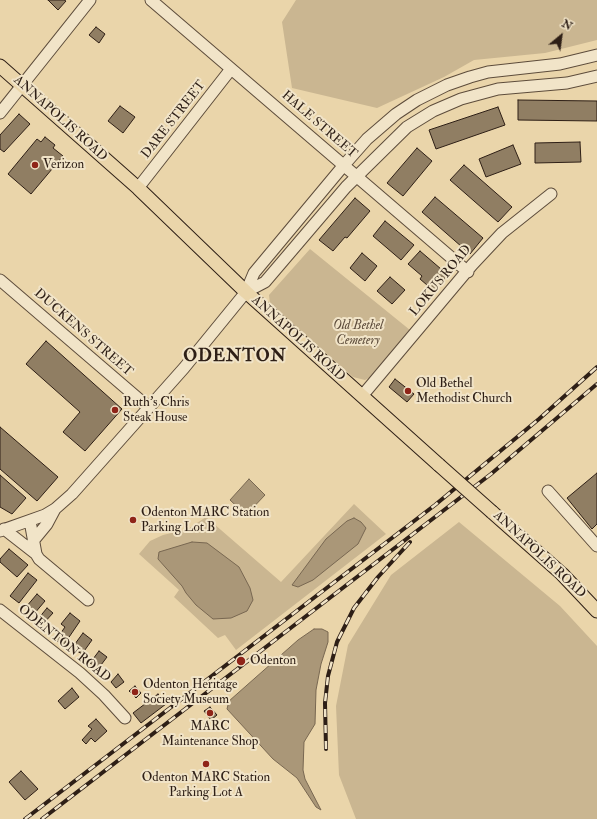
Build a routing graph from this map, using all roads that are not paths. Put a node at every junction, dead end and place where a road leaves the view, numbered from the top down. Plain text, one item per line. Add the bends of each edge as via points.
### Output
1 (90, 0) edge
2 (151, 0) edge
3 (597, 55) edge
4 (0, 66) edge
5 (231, 69) junction
6 (597, 76) edge
7 (21, 85) junction
8 (0, 113) edge
9 (344, 165) junction
10 (356, 176) junction
11 (138, 188) junction
12 (551, 194) dead end
13 (468, 272) junction
14 (0, 280) edge
15 (246, 292) junction
16 (362, 396) junction
17 (148, 407) junction
18 (548, 491) dead end
19 (55, 509) junction
20 (30, 521) junction
21 (2, 530) edge
22 (33, 541) junction
23 (597, 546) edge
24 (36, 554) junction
25 (88, 600) dead end
26 (0, 610) edge
27 (597, 611) edge
28 (125, 718) dead end

1 - 7 street
2 - 5 street, HALE STREET
3 - 9 street via 560,64 488,72 447,85 396,114 367,139
4 - 7 main road, ANNAPOLIS ROAD
5 - 9 street, HALE STREET
5 - 11 street, DARE STREET
6 - 10 street via 567,83 498,88 461,99 433,111 407,127
7 - 8 street
7 - 11 main road, ANNAPOLIS ROAD
9 - 10 street, HALE STREET
9 - 15 street via 254,273
10 - 13 street, HALE STREET
10 - 15 street via 265,282
11 - 15 main road, ANNAPOLIS ROAD
12 - 13 street, LOKUS ROAD via 502,233
13 - 16 street, LOKUS ROAD
14 - 17 street, DUCKENS STREET
15 - 16 main road, ANNAPOLIS ROAD
15 - 17 street via 184,368
16 - 27 main road, ANNAPOLIS ROAD, bridge via 562,574
17 - 19 street via 97,466
18 - 23 street
19 - 20 street
19 - 22 street
20 - 21 street
20 - 22 street
21 - 24 street
22 - 24 street
24 - 25 street via 45,565
26 - 28 street, ODENTON ROAD via 80,673

